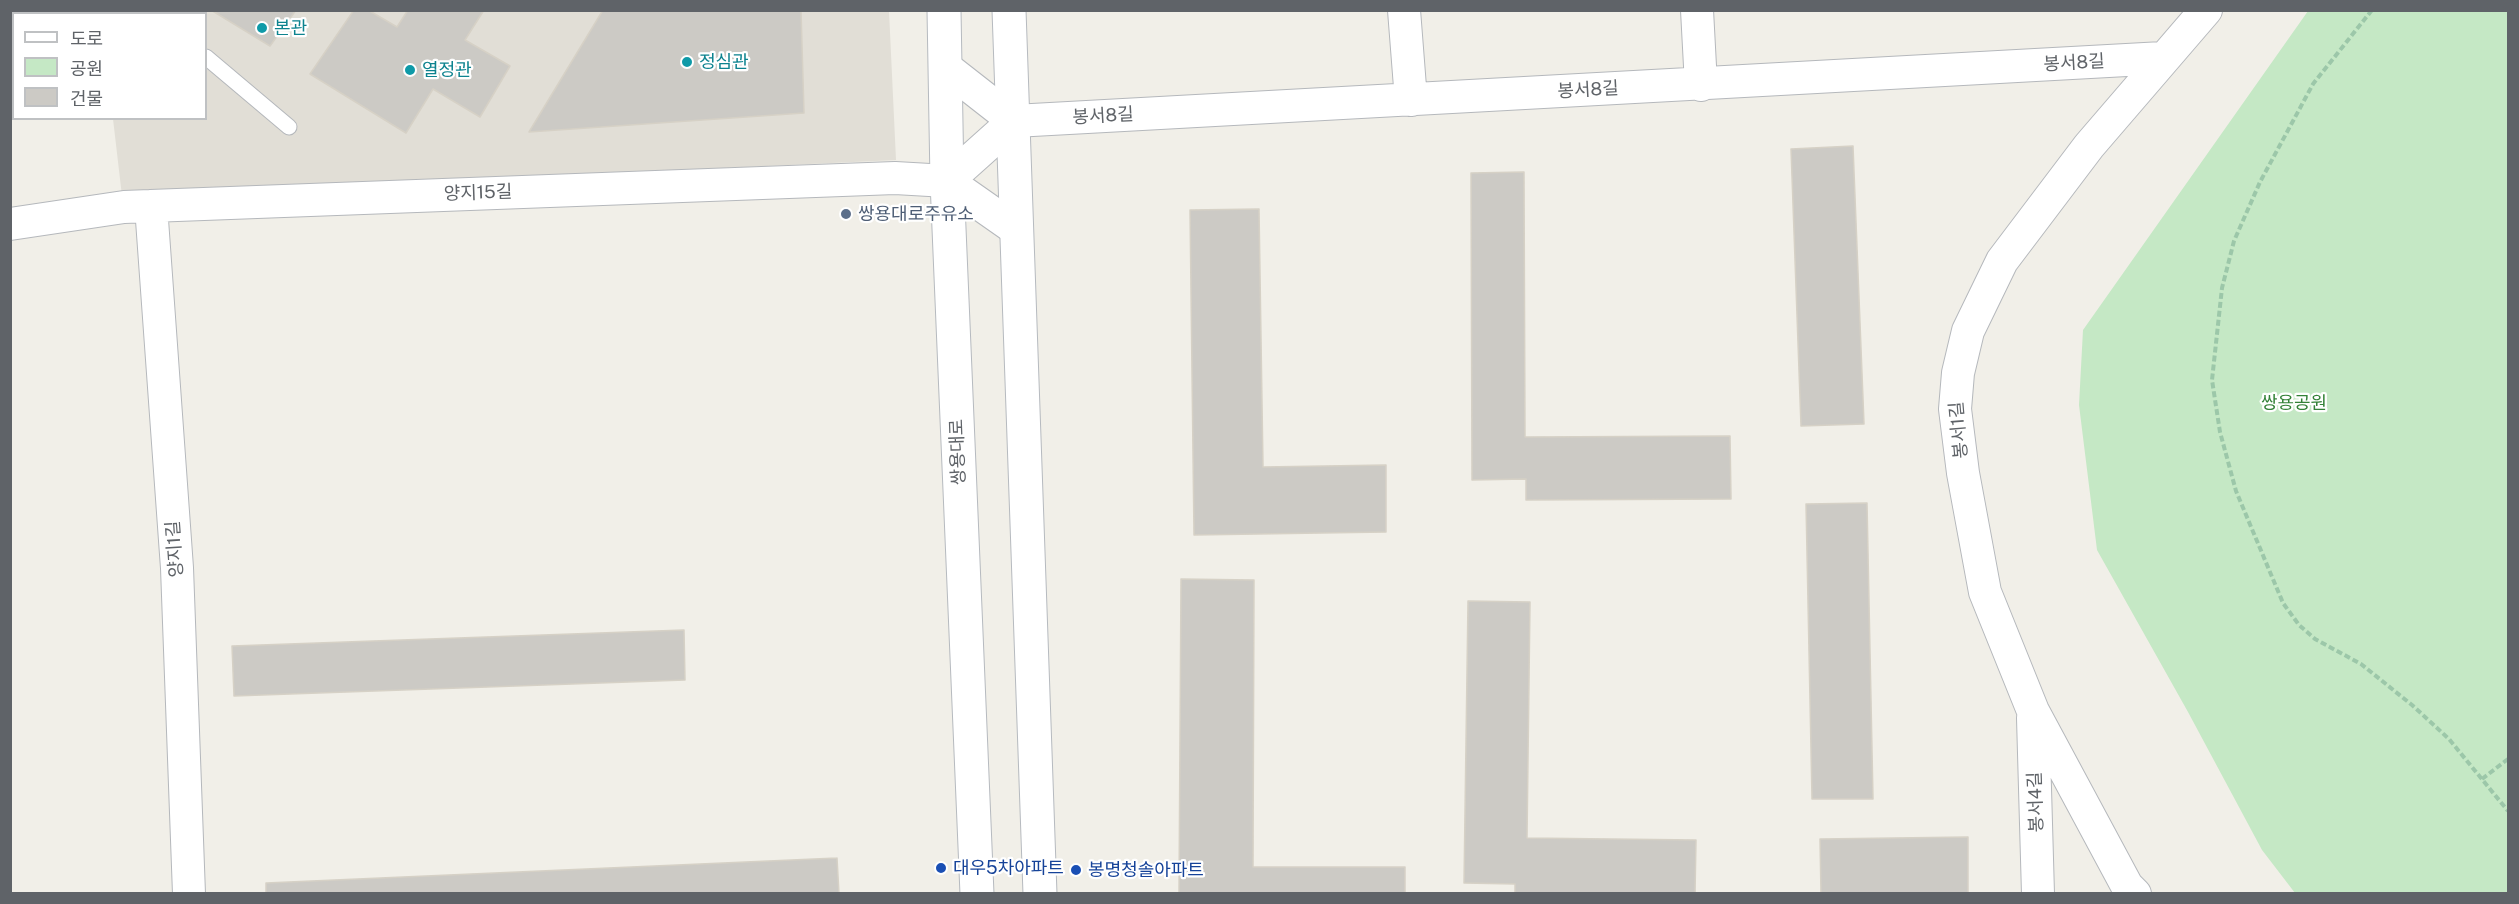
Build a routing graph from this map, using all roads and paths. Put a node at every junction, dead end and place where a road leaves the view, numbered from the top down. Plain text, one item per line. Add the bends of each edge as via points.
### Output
1 (944, 10) edge
2 (1009, 10) edge
3 (1404, 10) edge
4 (1697, 10) edge
5 (2206, 10) edge
6 (2372, 10) edge
7 (207, 58) edge
8 (2163, 58) junction
9 (945, 68) junction
10 (1701, 85) junction
11 (1411, 100) junction
12 (1014, 121) junction
13 (289, 127) dead end
14 (947, 181) junction
15 (151, 206) junction
16 (10, 224) edge
17 (1017, 230) junction
18 (2033, 711) junction
19 (2508, 759) edge
20 (2482, 779) junction
21 (2508, 811) edge
22 (189, 894) edge
23 (977, 894) edge
24 (1040, 894) edge
25 (2038, 894) edge
26 (2135, 894) edge

1 - 9 main road, 쌍용대로
2 - 12 main road
3 - 11 street
4 - 10 street
5 - 8 street, 봉서1길
6 - 20 path via 2313,84 2260,182 2234,241 2222,288 2212,380 2220,432 2236,491 2283,603 2315,639 2361,664 2412,705 2449,739
7 - 13 lane
8 - 10 street, 봉서8길
8 - 18 street, 봉서1길 via 2089,146 2002,261 1968,331 1958,373 1955,409 1985,592
9 - 12 street
9 - 14 main road, 쌍용대로
10 - 11 street, 봉서8길
11 - 12 street, 봉서8길
12 - 14 street
12 - 17 main road
14 - 15 street, 양지15길 via 896,178
14 - 17 street
14 - 23 main road, 쌍용대로
15 - 16 street, 양지15길
15 - 22 street, 양지1길 via 177,568
17 - 24 main road
18 - 25 street, 봉서4길
18 - 26 street, 봉서1길 via 2127,886
19 - 20 path
20 - 21 path

